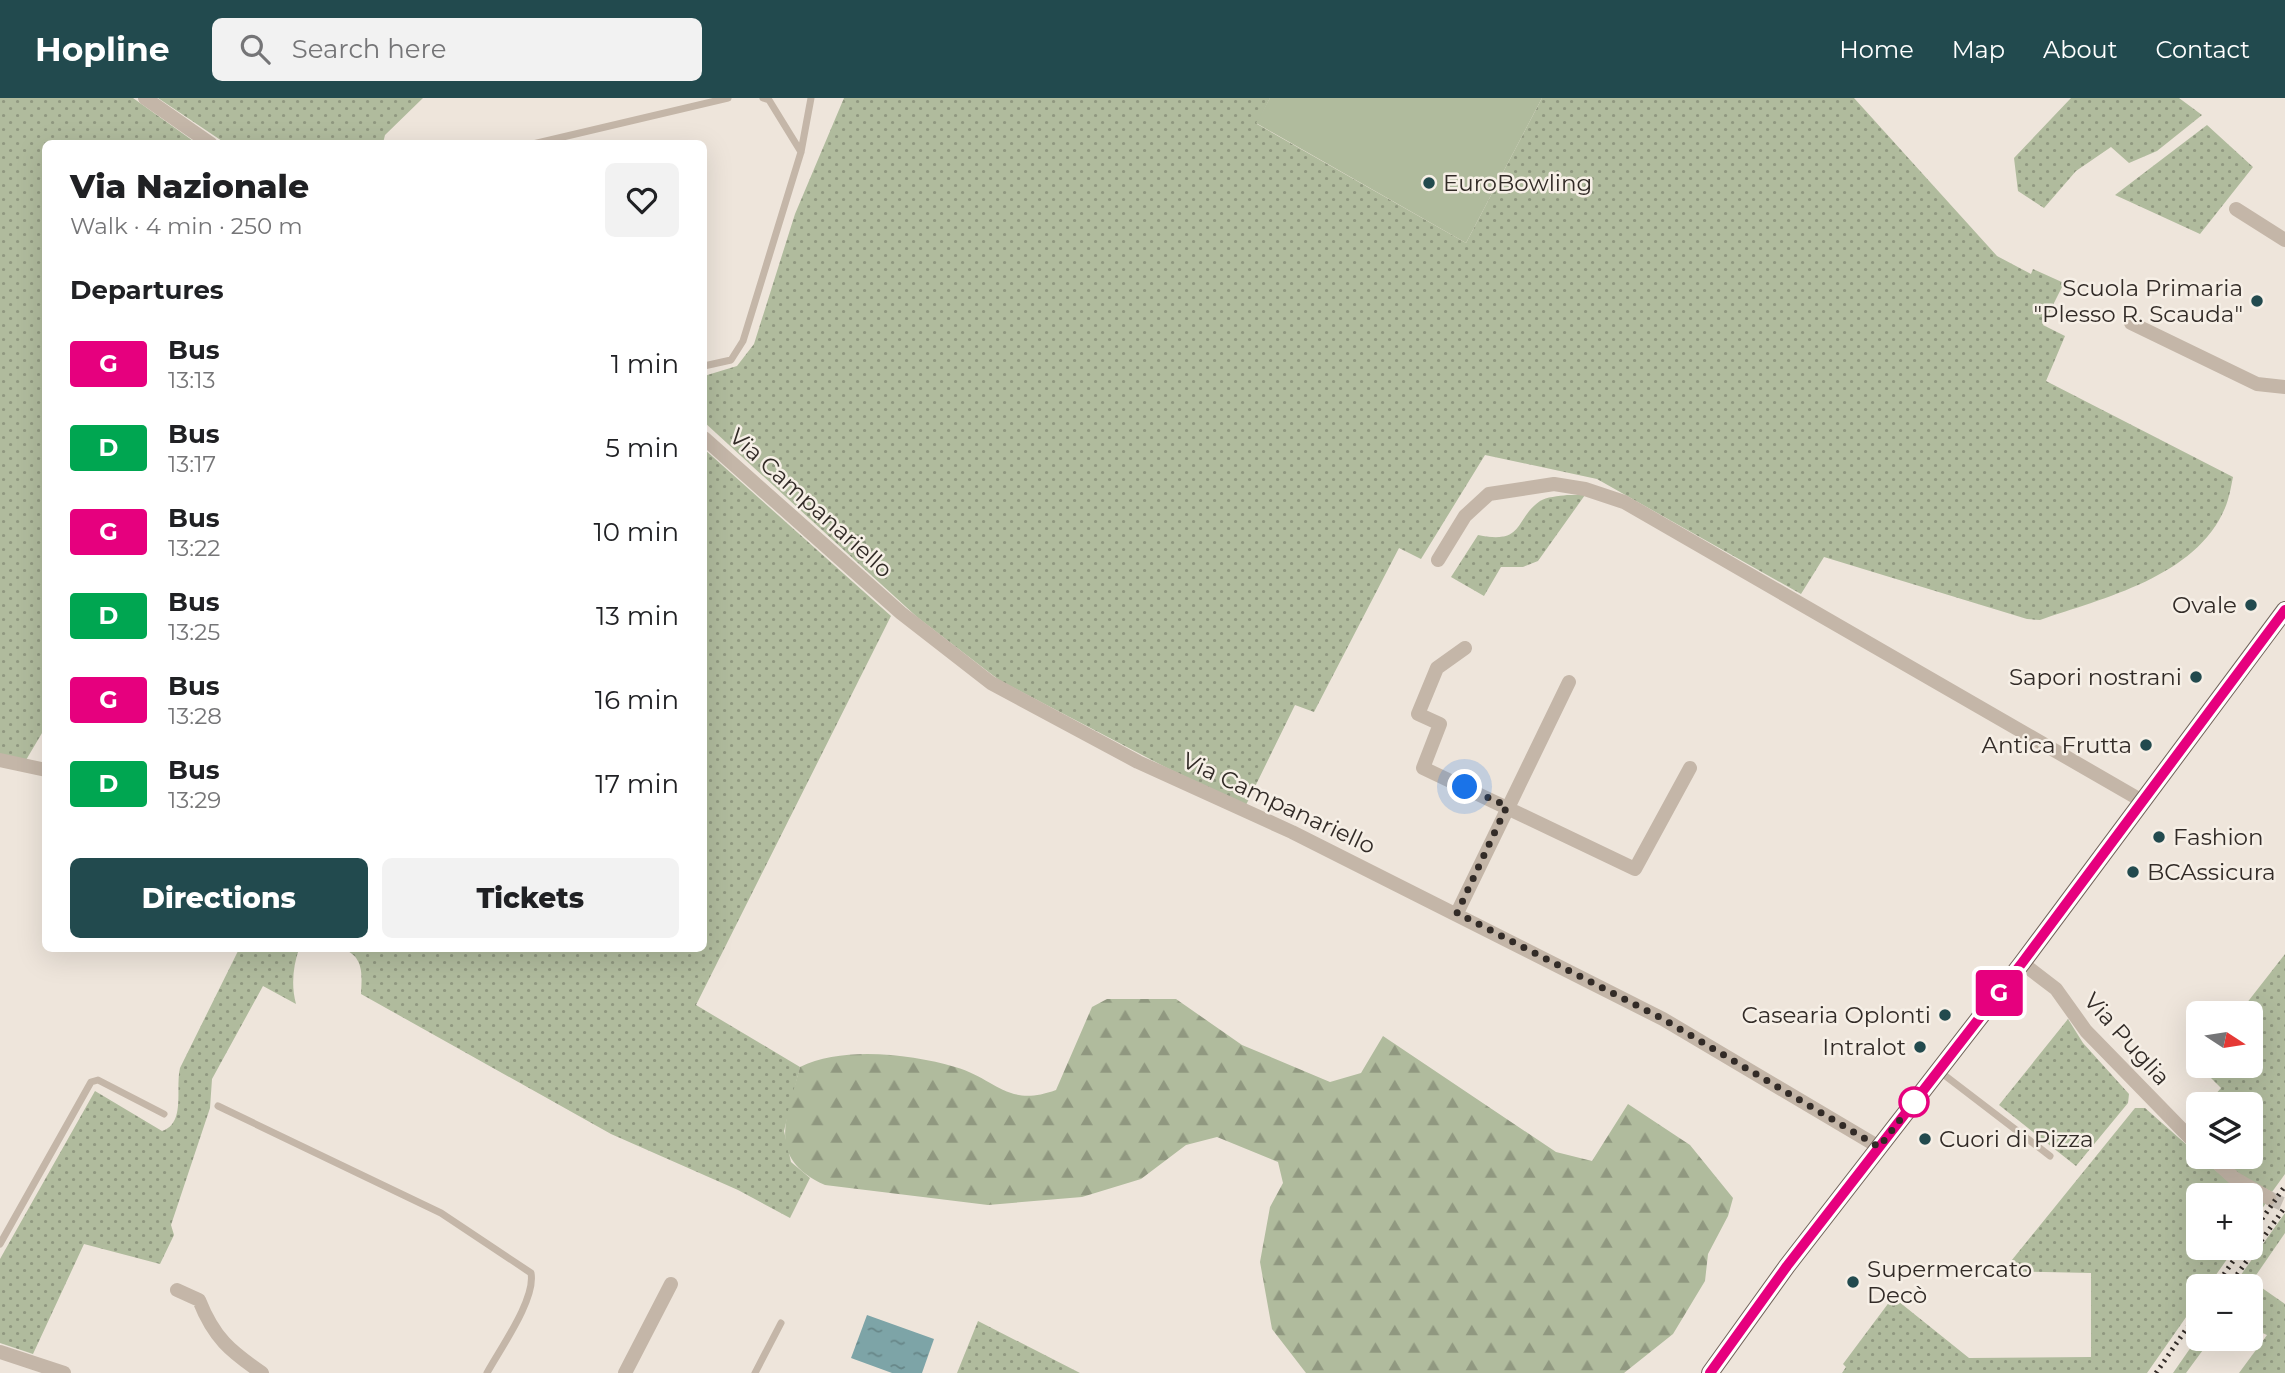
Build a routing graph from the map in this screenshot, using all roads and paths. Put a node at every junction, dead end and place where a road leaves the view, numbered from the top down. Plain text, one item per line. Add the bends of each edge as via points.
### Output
1 (145, 98) edge
2 (728, 98) edge
3 (763, 98) edge
4 (811, 98) edge
5 (205, 140) edge
6 (550, 140) edge
7 (801, 152) junction
8 (2236, 209) dead end
9 (2285, 240) edge
10 (2131, 323) dead end
11 (707, 365) edge
12 (2285, 387) edge
13 (707, 441) edge
14 (1438, 560) dead end
15 (2285, 610) edge
16 (1465, 648) dead end
17 (1569, 682) dead end
18 (0, 760) edge
19 (1690, 768) dead end
20 (42, 770) edge
21 (2144, 802) junction
22 (1507, 806) junction
23 (1457, 913) junction
24 (2022, 963) junction
25 (1938, 1071) junction
26 (218, 1105) dead end
27 (164, 1114) dead end
28 (2186, 1134) edge
29 (1879, 1147) junction
30 (2050, 1156) dead end
31 (2224, 1169) edge
32 (2269, 1198) tunnel mouth
33 (0, 1244) edge
34 (671, 1284) dead end
35 (177, 1290) dead end
36 (781, 1323) dead end
37 (0, 1352) edge
38 (64, 1373) edge
39 (262, 1373) edge
40 (487, 1373) edge
41 (625, 1373) edge
42 (755, 1373) edge
43 (1710, 1373) edge

1 - 5 street
2 - 6 lane
3 - 7 lane via 769,100
4 - 7 lane
7 - 11 lane via 743,341 731,360
8 - 9 street
10 - 12 street via 2257,384
13 - 23 street, Via Campanariello via 901,613 991,683 1138,762
14 - 21 street via 1465,516 1489,494 1554,484 1624,502
15 - 21 main road
16 - 22 street via 1437,668 1418,714 1440,723 1423,768
17 - 22 street
18 - 20 street
19 - 22 street via 1635,869
21 - 24 main road
22 - 23 street
23 - 29 street, Via Campanariello via 1663,1019
24 - 25 main road
24 - 28 street, Via Puglia via 2056,989 2086,1031
25 - 29 main road
25 - 30 lane
26 - 40 lane via 441,1213 531,1273 528,1299
27 - 33 lane via 98,1080 91,1082
29 - 43 main road
31 - 32 street
34 - 41 street
35 - 39 street via 199,1300 208,1325 228,1350
36 - 42 lane
37 - 38 street

